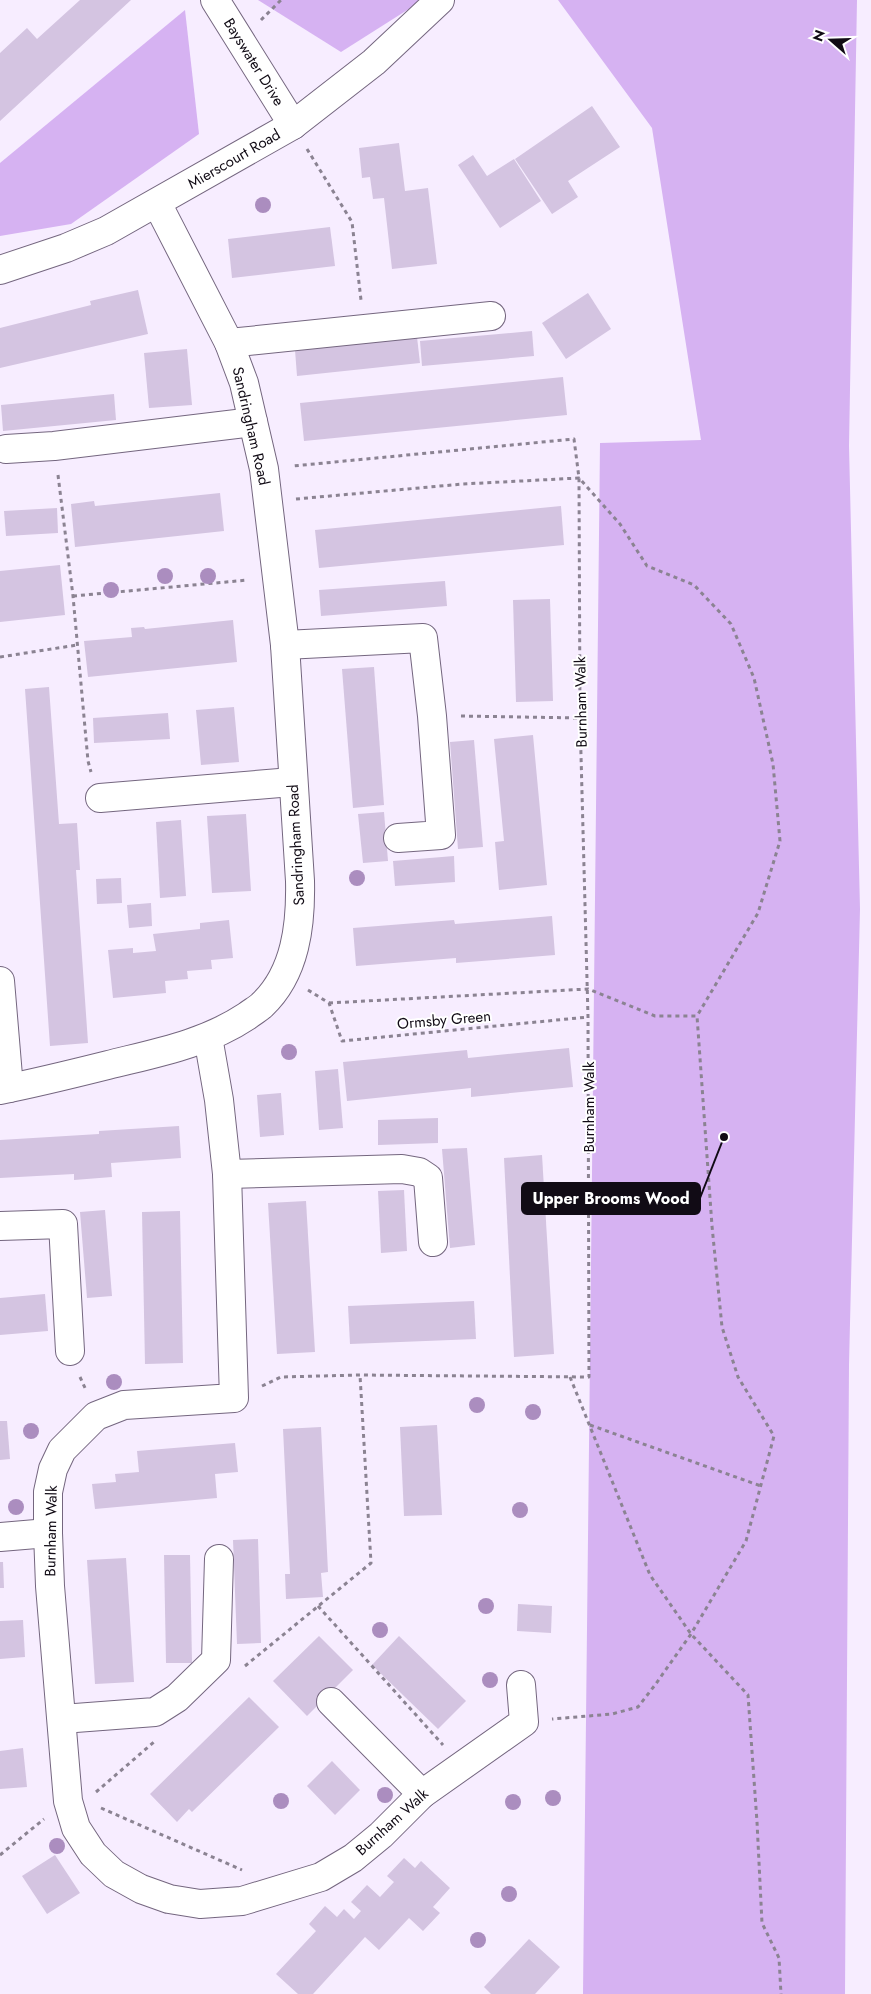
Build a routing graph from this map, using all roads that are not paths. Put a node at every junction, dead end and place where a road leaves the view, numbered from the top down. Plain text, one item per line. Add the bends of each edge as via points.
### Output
1 (215, 0) edge
2 (440, 0) edge
3 (293, 125) junction
4 (157, 203) junction
5 (0, 270) edge
6 (491, 316) dead end
7 (229, 342) junction
8 (253, 422) junction
9 (6, 449) dead end
10 (285, 645) junction
11 (292, 782) junction
12 (100, 798) road end
13 (398, 838) dead end
14 (0, 981) edge
15 (208, 1037) junction
16 (4, 1089) edge
17 (227, 1174) junction
18 (0, 1226) edge
19 (433, 1242) dead end
20 (70, 1351) road end
21 (48, 1533) junction
22 (0, 1537) edge
23 (219, 1559) dead end
24 (521, 1685) dead end
25 (331, 1702) dead end
26 (62, 1719) junction
27 (422, 1794) junction

1 - 3 street, Bayswater Drive
2 - 3 street, Mierscourt Road via 374,62
3 - 4 street, Mierscourt Road
4 - 5 street, Mierscourt Road via 98,234
4 - 7 street, Sandringham Road
6 - 7 street
7 - 8 street, Sandringham Road via 244,383
8 - 9 street
8 - 10 street, Sandringham Road via 264,469
10 - 11 street, Sandringham Road
10 - 13 street via 423,638 441,835
11 - 12 street
11 - 15 street, Sandringham Road via 300,881 298,931 293,953 284,974 262,1005
14 - 16 street
15 - 16 street, Sandringham Road via 162,1052
15 - 17 street
17 - 19 street via 402,1169 419,1172 428,1178
17 - 21 street, Burnham Walk via 234,1398 124,1405 96,1416 62,1450 53,1469 48,1492
18 - 20 street via 62,1224
21 - 22 street
21 - 26 street, Burnham Walk
23 - 26 street via 216,1660 177,1698 155,1712
24 - 27 street, Burnham Walk via 524,1722
25 - 27 street
26 - 27 street, Burnham Walk via 76,1801 76,1828 93,1854 114,1874 169,1899 200,1904 242,1901 321,1877 381,1835

